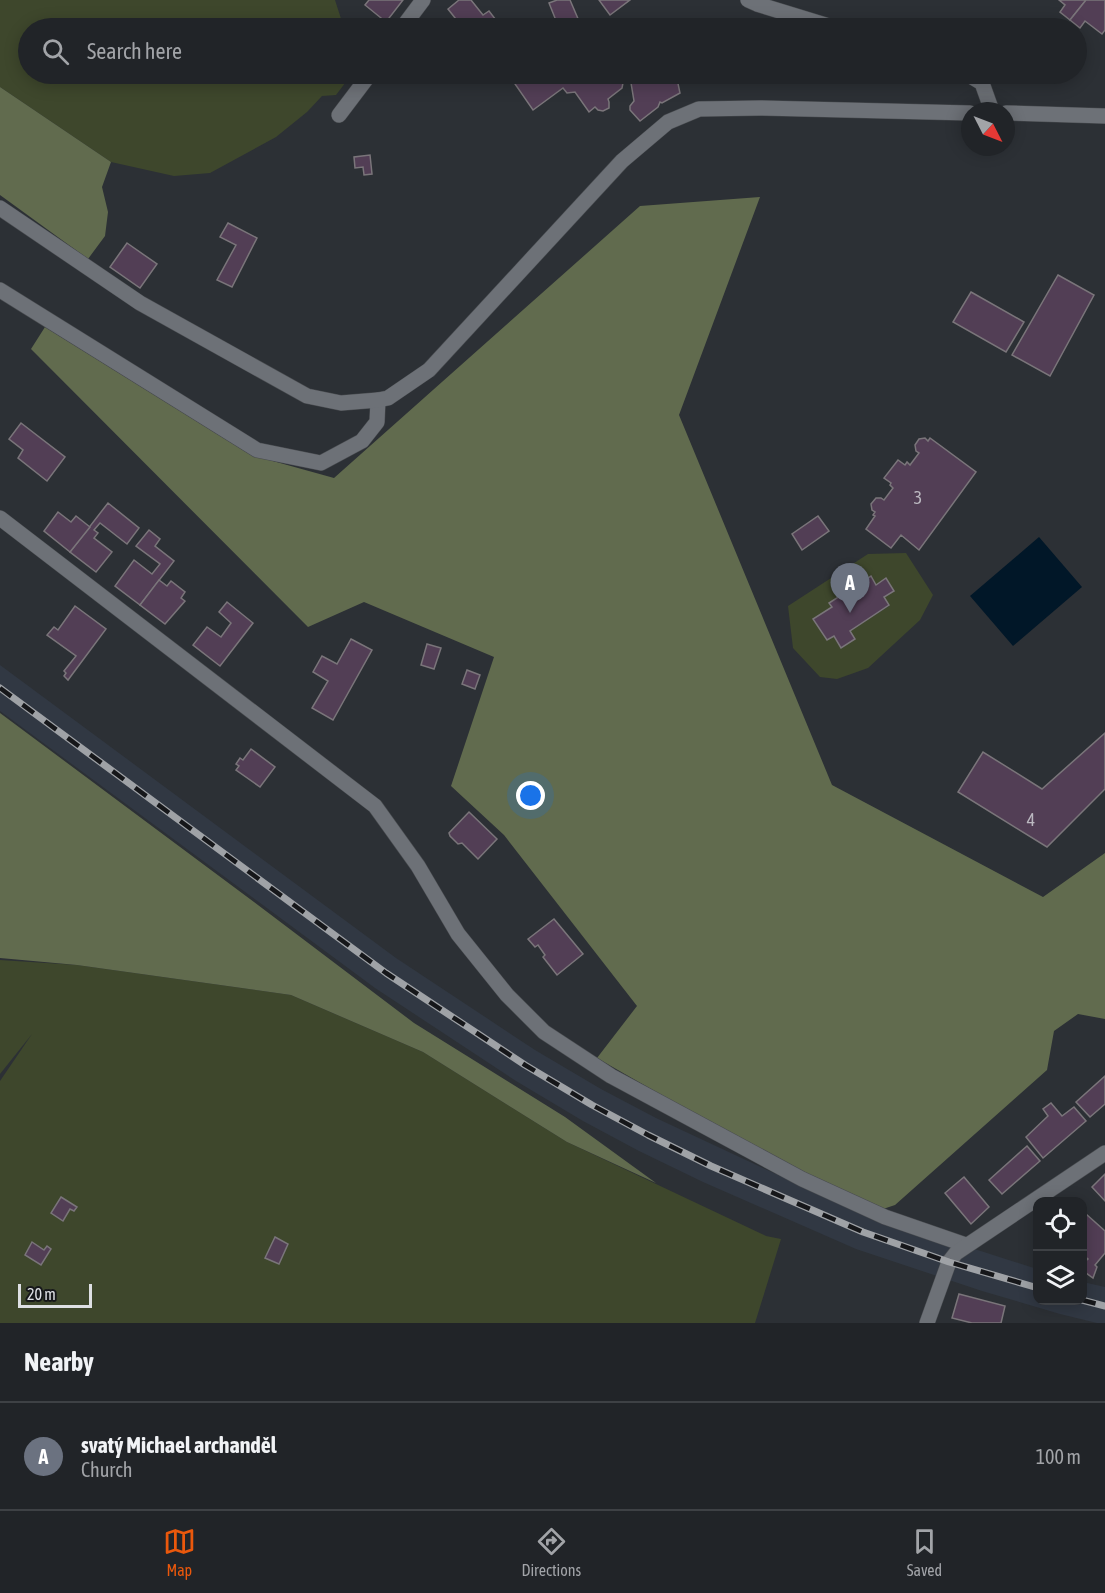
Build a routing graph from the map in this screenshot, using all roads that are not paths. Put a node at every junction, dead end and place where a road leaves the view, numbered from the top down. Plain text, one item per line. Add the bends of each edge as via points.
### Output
1 (423, 0) edge
2 (748, 0) edge
3 (410, 18) edge
4 (802, 18) edge
5 (362, 84) edge
6 (983, 84) edge
7 (989, 102) edge
8 (961, 113) edge
9 (1015, 114) edge
10 (339, 115) dead end
11 (1105, 116) edge
12 (0, 208) edge
13 (0, 290) edge
14 (378, 400) junction
15 (0, 518) edge
16 (1105, 1153) edge
17 (966, 1245) junction
18 (927, 1323) edge

1 - 3 street
2 - 4 street
5 - 10 street
6 - 7 street
8 - 14 street via 699,109 668,122 622,161 429,369 388,398
9 - 11 street
12 - 14 street via 140,303 307,396 341,402
13 - 14 street via 257,450 321,463 362,441 377,422
15 - 17 street via 375,806 418,866 458,934 507,995 544,1032 611,1076 802,1179 885,1217
16 - 17 street
17 - 18 street via 949,1262

